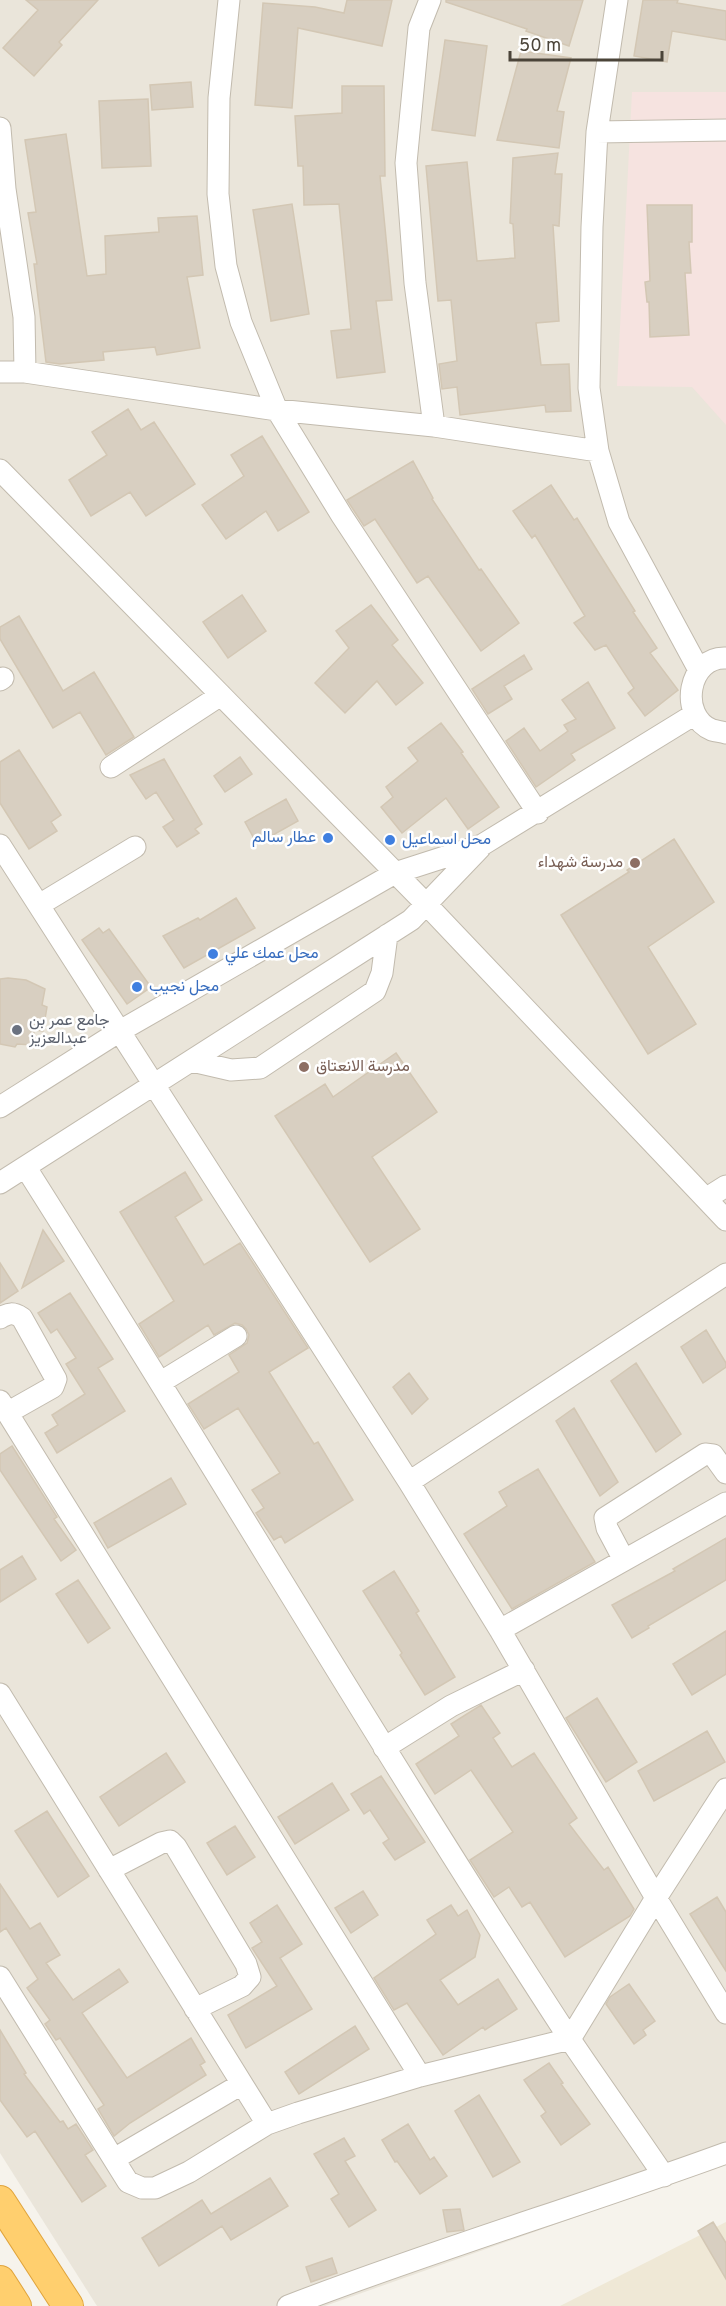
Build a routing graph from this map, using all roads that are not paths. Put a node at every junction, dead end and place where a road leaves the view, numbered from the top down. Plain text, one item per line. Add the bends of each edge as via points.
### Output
1 (229, 0) edge
2 (430, 0) edge
3 (617, 0) edge
4 (0, 128) edge
5 (726, 130) edge
6 (597, 132) junction
7 (0, 372) edge
8 (26, 372) junction
9 (277, 410) junction
10 (434, 426) junction
11 (598, 451) junction
12 (0, 470) edge
13 (726, 658) edge
14 (699, 670) junction
15 (221, 695) junction
16 (695, 714) junction
17 (726, 733) edge
18 (111, 766) dead end
19 (538, 813) junction
20 (0, 845) edge
21 (482, 845) junction
22 (135, 847) dead end
23 (395, 873) junction
24 (426, 904) junction
25 (39, 905) junction
26 (387, 935) junction
27 (120, 1031) junction
28 (192, 1061) junction
29 (155, 1085) junction
30 (0, 1107) edge
31 (26, 1168) junction
32 (0, 1183) edge
33 (726, 1186) edge
34 (707, 1198) junction
35 (726, 1220) edge
36 (726, 1274) edge
37 (0, 1318) edge
38 (236, 1336) dead end
39 (161, 1382) junction
40 (4, 1407) edge
41 (726, 1473) edge
42 (409, 1482) junction
43 (726, 1503) edge
44 (624, 1560) junction
45 (500, 1630) junction
46 (524, 1670) junction
47 (0, 1694) edge
48 (384, 1748) junction
49 (726, 1789) edge
50 (109, 1870) junction
51 (656, 1898) junction
52 (0, 1977) edge
53 (195, 2009) junction
54 (725, 2010) edge
55 (570, 2039) junction
56 (420, 2076) junction
57 (240, 2085) junction
58 (267, 2124) junction
59 (726, 2154) edge
60 (114, 2159) junction
61 (664, 2176) junction
62 (0, 2201) edge
63 (0, 2281) edge
64 (16, 2306) edge
65 (68, 2306) edge
66 (288, 2306) edge

1 - 9 street via 219,98 218,194 225,254 241,322
2 - 10 street via 419,28 406,163 415,283
3 - 6 street
4 - 8 street via 24,317
5 - 6 street
6 - 11 street via 589,388
7 - 8 street
8 - 9 street
9 - 10 street
9 - 19 street via 342,516
10 - 11 street
11 - 14 street via 619,522
12 - 15 street
13 - 14 street via 719,657
14 - 16 street via 690,692
15 - 18 street
15 - 23 street
16 - 17 street via 710,729
16 - 19 street
19 - 21 street
20 - 25 street
21 - 23 street
21 - 24 street
22 - 25 street
23 - 24 street
23 - 27 street
24 - 26 street via 411,920
24 - 34 street
25 - 27 street
26 - 28 street
26 - 28 street via 382,973 375,991 260,1068 231,1070
27 - 29 street
27 - 30 street
28 - 29 street
29 - 31 street
29 - 42 street
31 - 32 street
31 - 39 street
33 - 34 street
34 - 35 street
36 - 42 street
37 - 40 street via 8,1313 22,1318 56,1379 53,1387
38 - 39 street
39 - 48 street
40 - 56 street
41 - 44 street via 713,1455 705,1454 605,1518
42 - 45 street
43 - 44 street
44 - 45 street
45 - 46 street
46 - 48 street via 451,1706
46 - 51 street
47 - 50 street
48 - 55 street
49 - 51 street
50 - 53 street
50 - 53 street via 161,1843 170,1841 176,1846 250,1977 242,1986
51 - 54 street
51 - 55 street
52 - 60 street
53 - 57 street
55 - 56 street
55 - 61 street
56 - 58 street
57 - 58 street
57 - 60 street
58 - 60 street via 155,2188 128,2182
59 - 61 street
61 - 66 street
62 - 65 highway
63 - 64 highway

